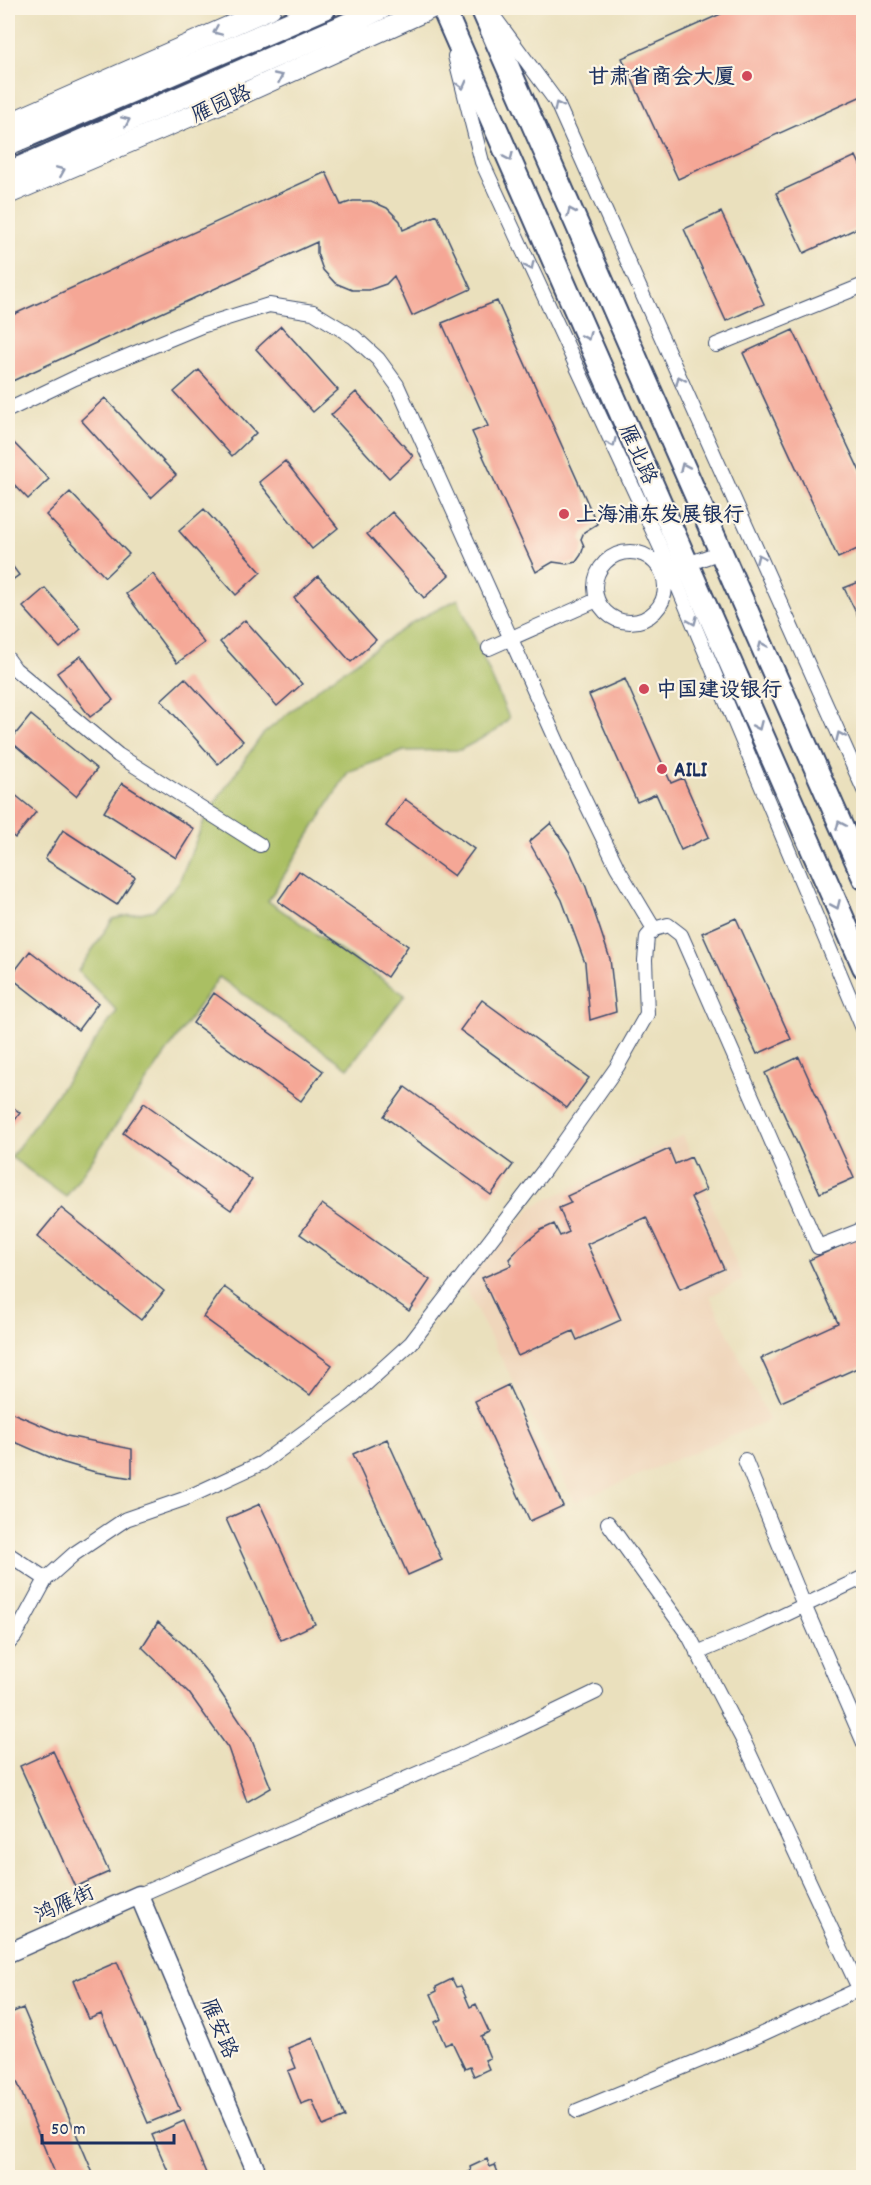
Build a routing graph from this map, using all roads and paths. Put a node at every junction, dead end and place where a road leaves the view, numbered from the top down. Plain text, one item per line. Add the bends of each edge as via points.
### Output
1 (270, 8) edge
2 (325, 8) edge
3 (381, 8) edge
4 (432, 8) edge
5 (443, 8) edge
6 (482, 8) edge
7 (487, 8) edge
8 (8, 124) edge
9 (8, 144) edge
10 (8, 173) edge
11 (8, 194) edge
12 (864, 285) edge
13 (716, 345) dead end
14 (8, 410) edge
15 (721, 552) junction
16 (674, 569) junction
17 (597, 600) junction
18 (512, 639) junction
19 (489, 648) dead end
20 (8, 659) edge
21 (864, 790) edge
22 (260, 845) dead end
23 (864, 878) edge
24 (654, 929) junction
25 (864, 967) edge
26 (864, 1031) edge
27 (864, 1229) edge
28 (745, 1460) dead end
29 (608, 1523) dead end
30 (8, 1554) edge
31 (864, 1577) edge
32 (46, 1579) junction
33 (804, 1605) junction
34 (8, 1644) edge
35 (697, 1653) junction
36 (596, 1692) dead end
37 (864, 1743) edge
38 (139, 1895) junction
39 (8, 1953) edge
40 (862, 1992) edge
41 (577, 2111) dead end
42 (259, 2178) edge

1 -> 8 main road
2 - 9 main road
10 -> 3 main road, 雁园路
11 -> 4 main road, 雁园路
5 -> 16 main road, 雁北路
15 -> 6 main road, 雁北路
21 -> 7 street via 556,101
12 - 13 street
14 - 18 street via 201,326 269,305 313,312 354,337 378,359 397,385
15 - 16 street
23 -> 15 main road, 雁北路
16 - 17 street via 644,554 616,554 597,573
16 - 17 street via 656,612 644,620 617,620
16 -> 25 main road, 雁北路
16 -> 26 street
17 - 18 street
18 - 19 street
18 - 24 street via 617,867
20 - 22 street via 118,755
24 - 27 street via 668,925 681,935 818,1247
24 - 32 street via 647,937 646,1014 617,1068 411,1343 348,1400 262,1463 183,1499 126,1519 74,1554
28 - 33 street
29 - 35 street
30 - 32 street
31 - 33 street
32 - 34 street
33 - 35 street
33 - 37 street
35 - 40 street via 744,1742
36 - 38 street
38 - 39 street, 鸿雁街
38 - 42 street, 雁安路
40 - 41 street

